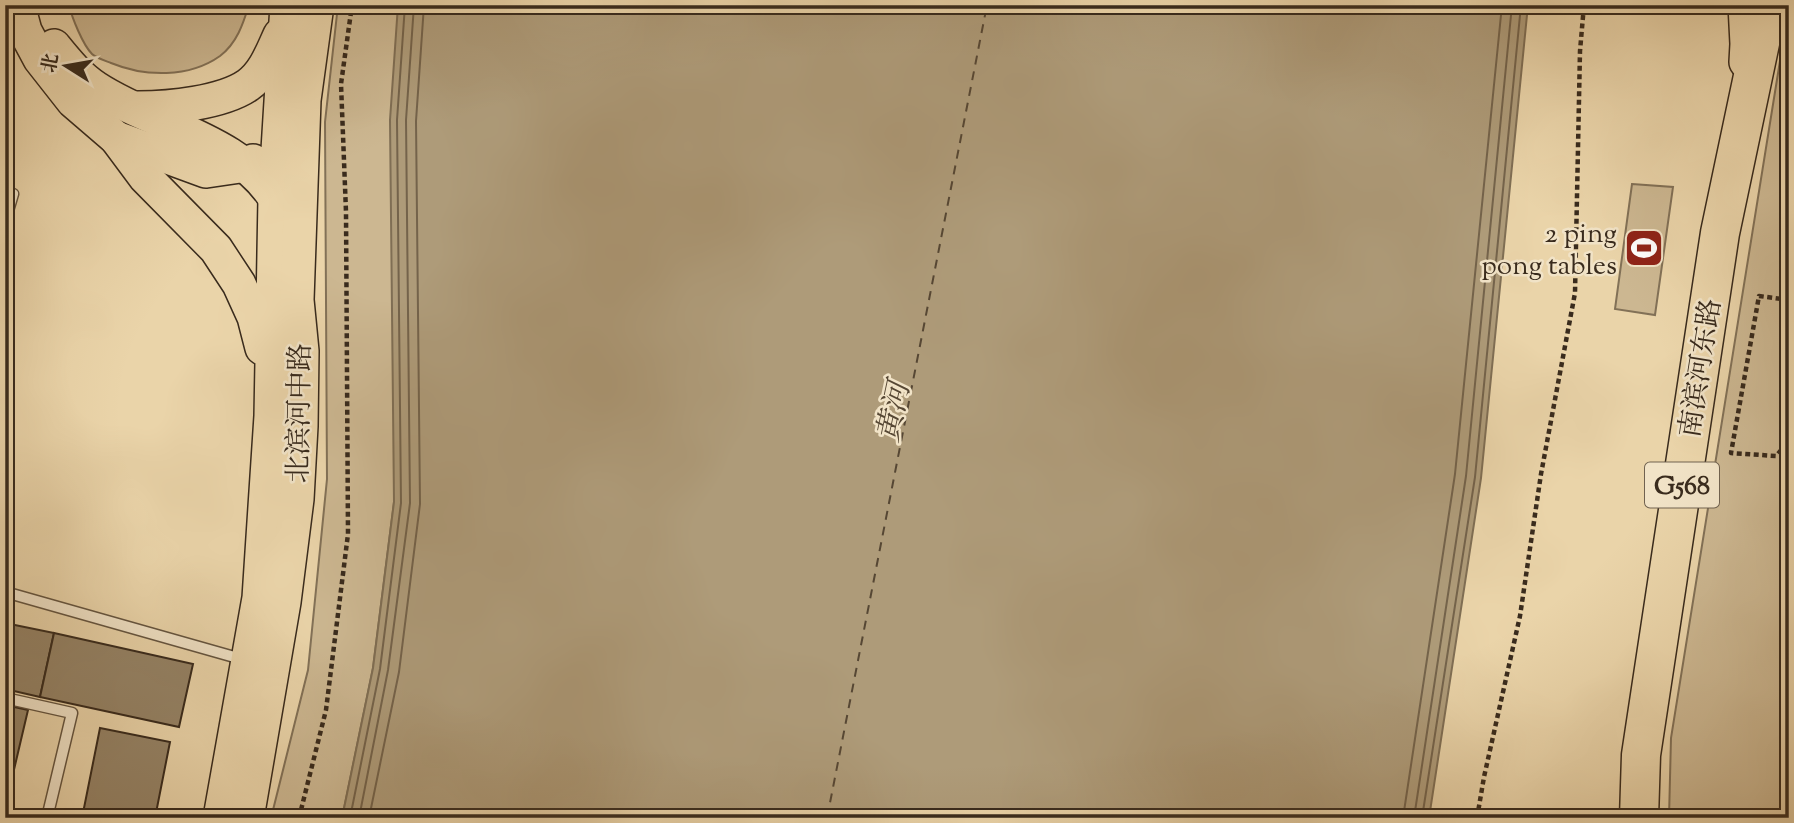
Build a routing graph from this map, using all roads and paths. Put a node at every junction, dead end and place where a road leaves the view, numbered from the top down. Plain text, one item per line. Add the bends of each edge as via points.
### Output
1 (18, 5) edge
2 (38, 5) edge
3 (317, 5) edge
4 (352, 5) edge
5 (1584, 5) edge
6 (1745, 5) edge
7 (1768, 5) edge
8 (286, 15) edge
9 (304, 100) junction
10 (135, 108) junction
11 (116, 138) junction
12 (278, 147) junction
13 (1737, 154) junction
14 (247, 165) junction
15 (5, 191) edge
16 (275, 198) junction
17 (5, 221) edge
18 (298, 300) junction
19 (1789, 300) edge
20 (271, 416) junction
21 (1789, 441) edge
22 (5, 592) edge
23 (247, 661) junction
24 (5, 698) edge
25 (47, 818) edge
26 (220, 818) edge
27 (247, 818) edge
28 (299, 818) edge
29 (1477, 818) edge
30 (1639, 818) edge

1 - 11 main road via 40,59 73,102
2 - 10 main road via 50,39 72,69 96,88
3 - 9 main road, 北滨河中路
4 - 28 path via 341,84 348,534 326,710
5 - 29 path via 1575,293 1520,616
6 - 13 main road via 1747,44
7 - 13 highway, 南滨河东路 / G568
8 - 10 main road via 267,64 248,85 198,102
8 - 12 main road, 北滨河中路
9 - 12 main road
9 - 18 main road, 北滨河中路
10 - 14 main road
11 - 14 main road via 206,171
11 - 20 main road via 145,177 216,249 239,284 262,346
12 - 14 main road
12 - 16 main road, 北滨河中路
13 - 30 highway, 南滨河东路 / G568 via 1720,233 1644,729
14 - 16 main road
15 - 17 lane via 13,194
16 - 18 main road via 298,251
16 - 20 main road, 北滨河中路
18 - 27 main road, 北滨河中路 via 302,351 297,499
19 - 21 path via 1759,296 1731,453 1776,456
20 - 23 main road, 北滨河中路 via 259,598
22 - 23 lane
23 - 26 main road, 北滨河中路
24 - 25 lane via 72,713

